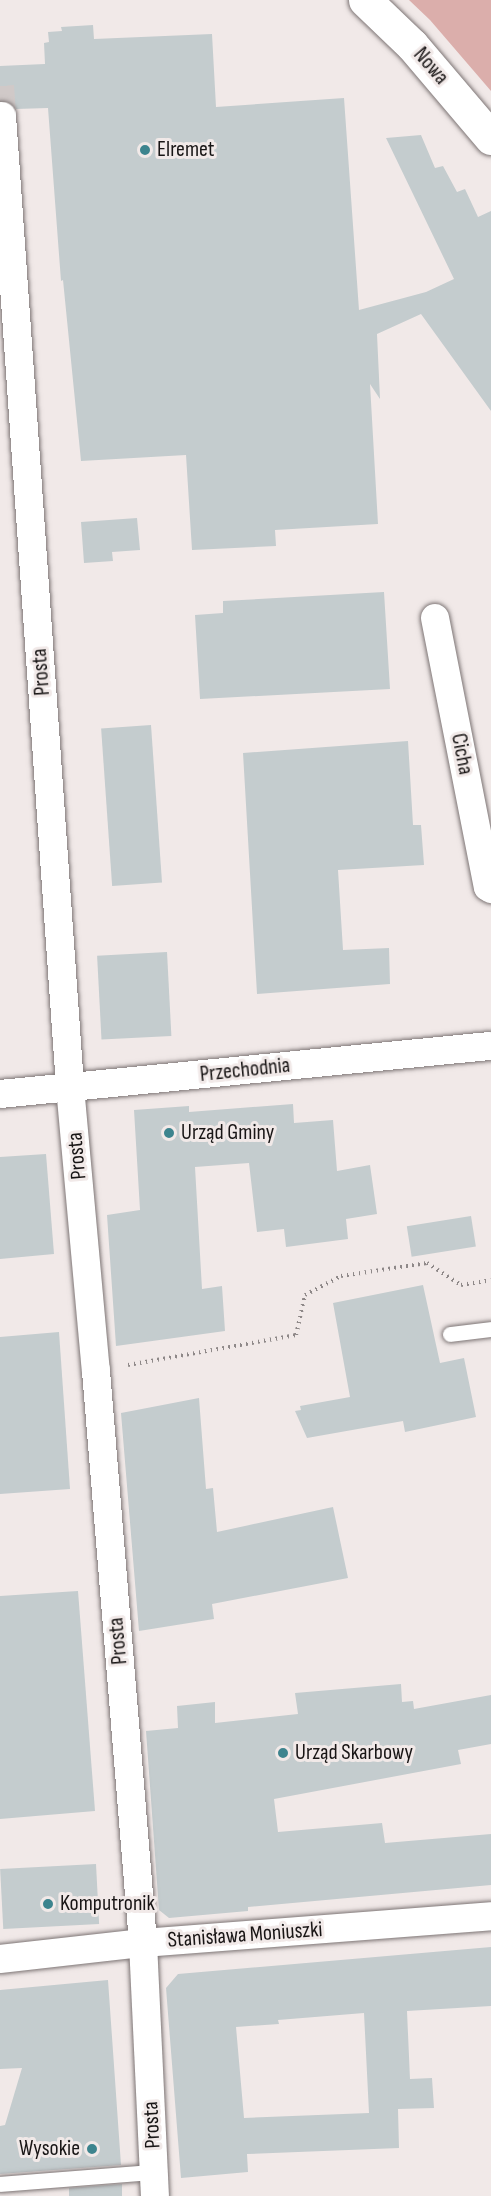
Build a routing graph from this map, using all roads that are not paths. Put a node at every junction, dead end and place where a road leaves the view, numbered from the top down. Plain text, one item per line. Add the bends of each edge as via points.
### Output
1 (365, 0) edge
2 (2, 116) dead end
3 (491, 138) edge
4 (435, 618) dead end
5 (491, 889) edge
6 (491, 1046) edge
7 (70, 1087) junction
8 (0, 1094) edge
9 (491, 1329) edge
10 (450, 1334) dead end
11 (491, 1916) edge
12 (143, 1943) junction
13 (0, 1959) edge
14 (0, 2184) edge
15 (155, 2184) edge

1 - 3 street, Nowa via 412,45
2 - 7 street, Prosta
4 - 5 street, Cicha
6 - 7 street, Przechodnia
7 - 8 street, Przechodnia
7 - 12 street, Prosta
9 - 10 lane
11 - 12 street, Stanisława Moniuszki
12 - 13 street, Stanisława Moniuszki
12 - 15 street, Prosta
14 - 15 lane

